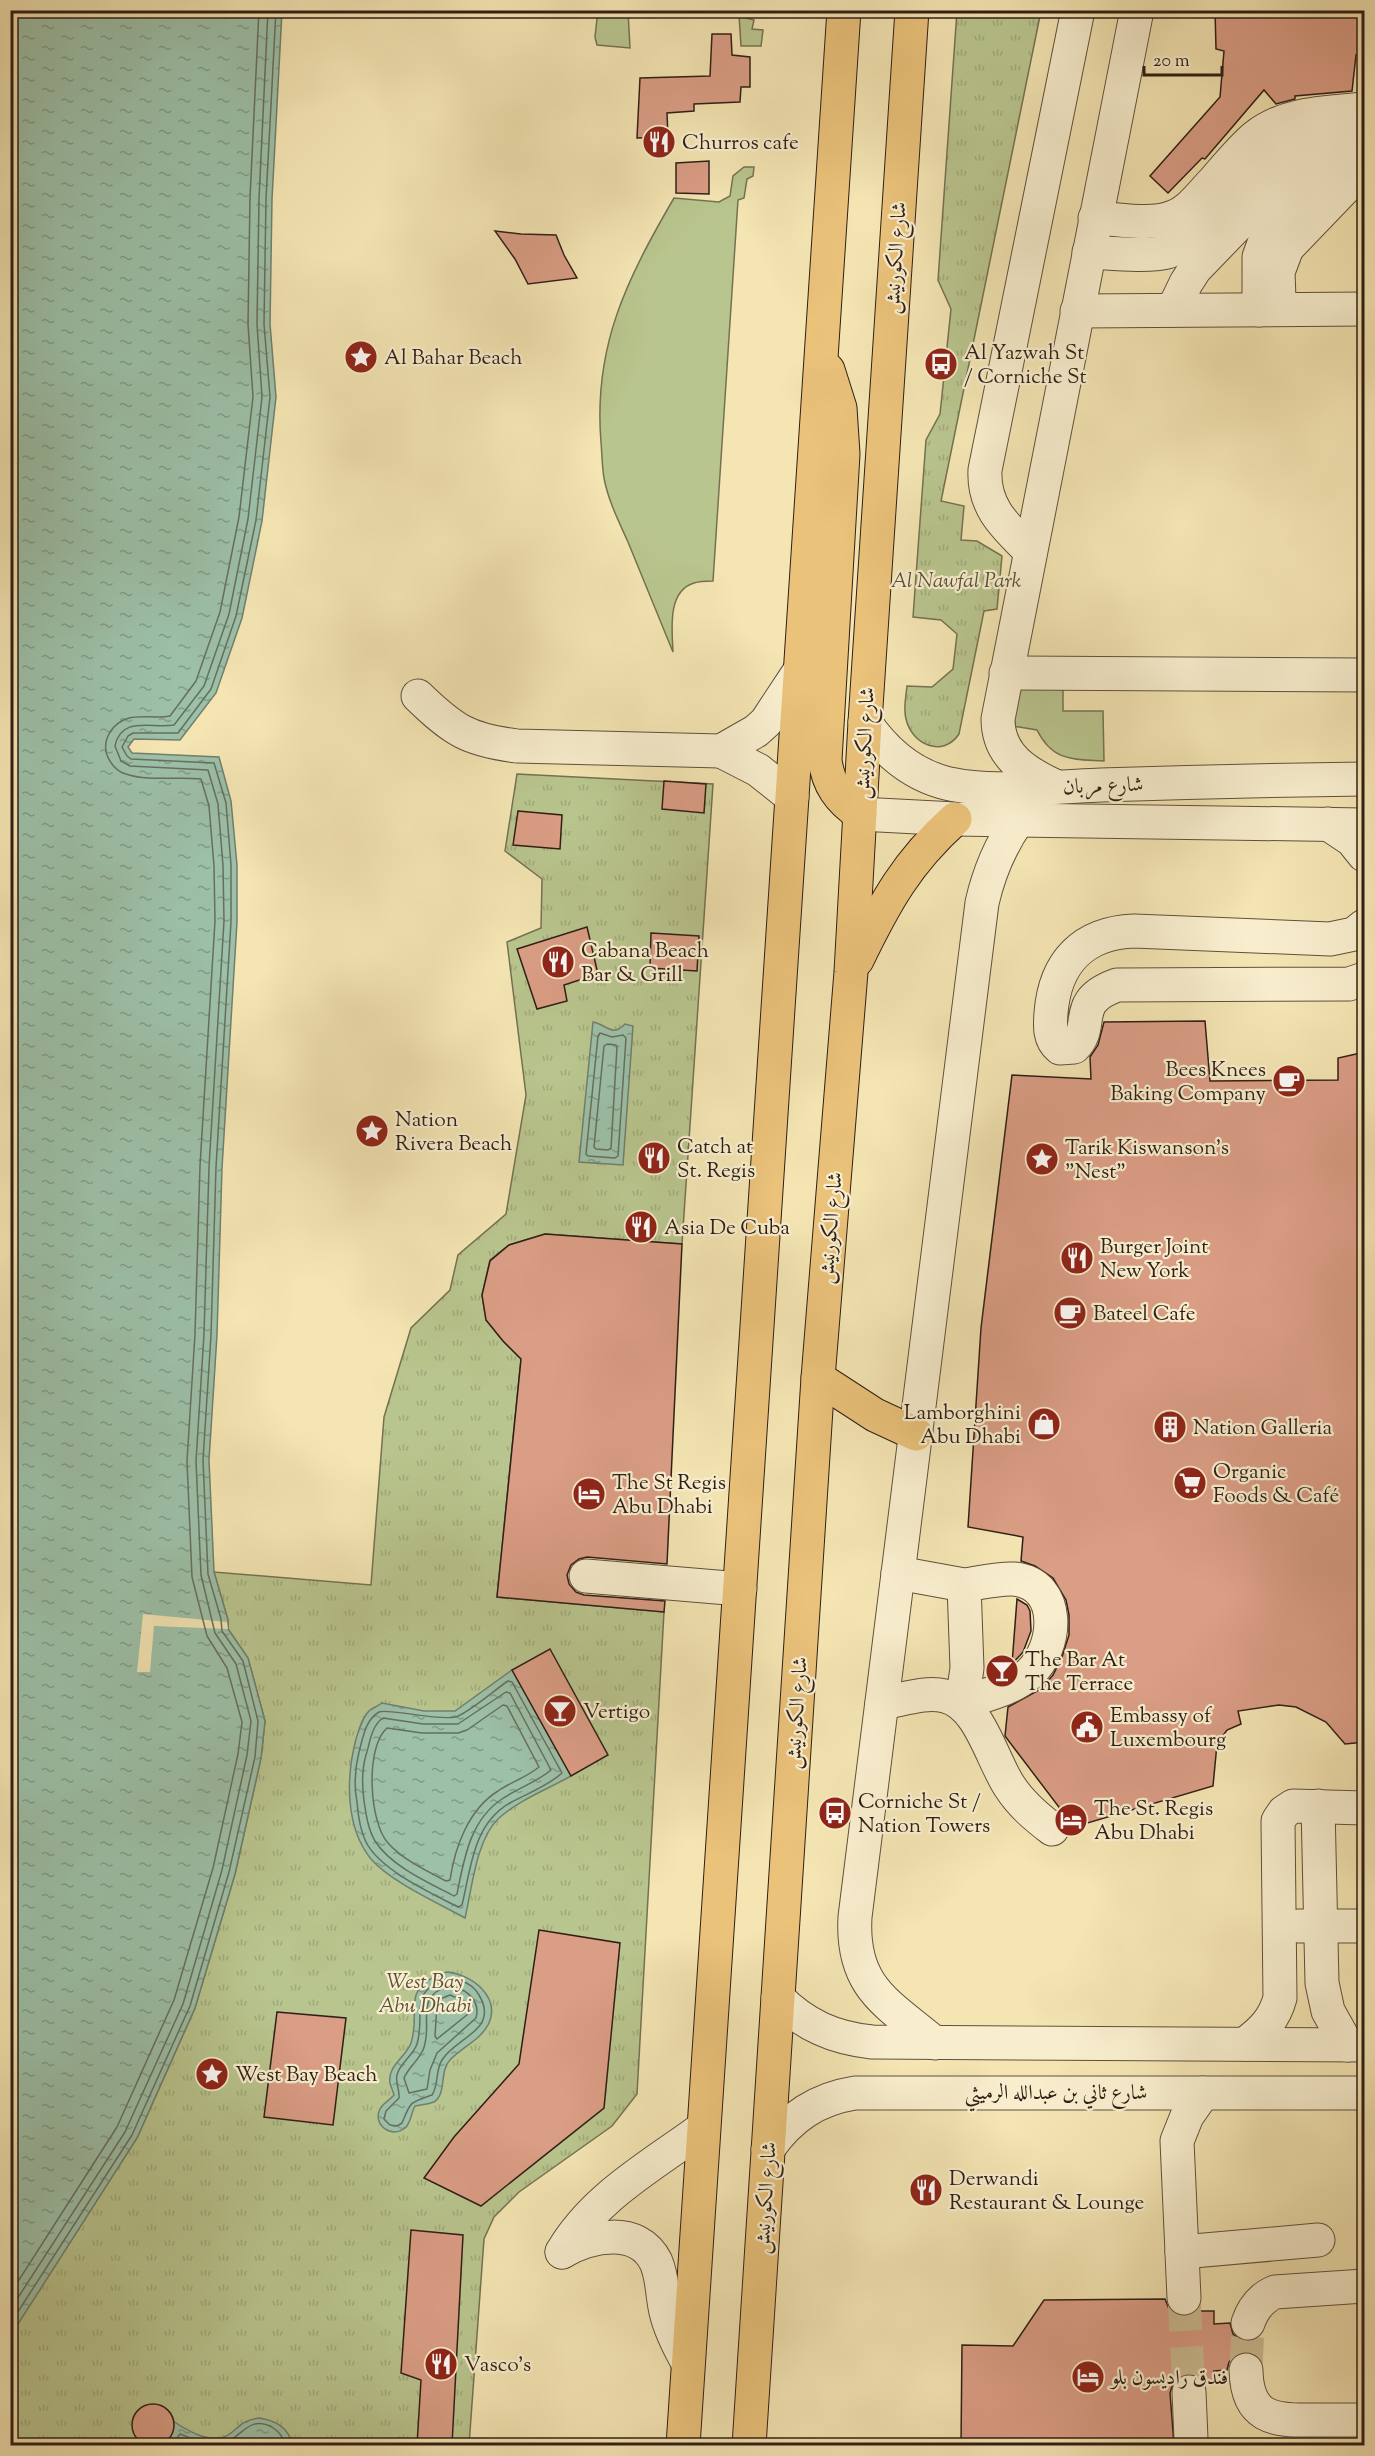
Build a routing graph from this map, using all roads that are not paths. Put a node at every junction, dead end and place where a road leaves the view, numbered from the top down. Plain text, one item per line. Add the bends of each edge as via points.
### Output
1 (844, 10) edge
2 (912, 10) edge
3 (1078, 10) edge
4 (1137, 10) edge
5 (1310, 115) junction
6 (1359, 117) edge
7 (1365, 168) edge
8 (1095, 218) junction
9 (1089, 252) junction
10 (1365, 309) edge
11 (1173, 310) junction
12 (1269, 310) junction
13 (1077, 311) junction
14 (822, 355) junction
15 (1030, 550) junction
16 (801, 669) junction
17 (1006, 673) junction
18 (1365, 675) edge
19 (418, 696) dead end
20 (865, 722) junction
21 (721, 751) junction
22 (1365, 778) edge
23 (1057, 787) junction
24 (792, 797) junction
25 (860, 814) junction
26 (955, 819) junction
27 (1018, 820) junction
28 (1328, 824) junction
29 (1365, 825) edge
30 (1365, 855) edge
31 (1365, 926) edge
32 (1330, 939) junction
33 (851, 972) junction
34 (1357, 981) edge
35 (818, 1378) junction
36 (916, 1434) junction
37 (898, 1573) junction
38 (586, 1576) dead end
39 (964, 1585) junction
40 (740, 1589) junction
41 (882, 1703) junction
42 (962, 1703) junction
43 (1318, 1806) junction
44 (1365, 1808) edge
45 (1052, 1829) dead end
46 (1280, 1926) junction
47 (1322, 1926) junction
48 (1365, 1926) edge
49 (778, 1998) junction
50 (935, 2043) junction
51 (1245, 2044) junction
52 (1356, 2045) edge
53 (1145, 2093) junction
54 (1203, 2093) junction
55 (1365, 2093) edge
56 (704, 2128) junction
57 (1177, 2141) junction
58 (768, 2149) junction
59 (1318, 2240) dead end
60 (1182, 2252) junction
61 (1365, 2286) edge
62 (1184, 2298) tunnel mouth
63 (1248, 2323) tunnel mouth
64 (688, 2363) junction
65 (1246, 2370) tunnel mouth
66 (1189, 2392) tunnel mouth
67 (1365, 2420) edge
68 (1191, 2439) dead end
69 (683, 2445) edge
70 (749, 2445) edge

1 - 14 main road
2 - 20 main road, شارع الكورنيش
3 - 15 street via 985,470 986,495 991,507
4 - 8 street
5 - 6 street
5 - 8 street via 1286,120 1254,138 1180,214 1153,221
5 - 9 street via 1184,245 1165,253
6 - 11 street via 1195,270
6 - 12 street via 1268,232 1259,257
7 - 12 street via 1287,248
8 - 9 street
9 - 13 street
10 - 12 street
11 - 12 street
11 - 13 street
13 - 15 street
14 - 16 main road
14 - 25 main road via 840,408 843,454 825,760 833,789
15 - 17 street
16 - 21 street via 766,722
16 - 24 main road
17 - 18 street
17 - 23 street via 998,719 1001,742 1019,766
19 - 21 street via 445,722 494,743
20 - 23 street, شارع مربان via 886,749 928,777 976,787
20 - 25 main road, شارع الكورنيش
21 - 24 street via 758,770
22 - 23 street, شارع مربان
24 - 40 main road
25 - 26 street, شارع مربان
25 - 33 main road, شارع الكورنيش
26 - 27 street, شارع مربان
26 - 33 main road via 907,869
27 - 28 street, شارع مربان
27 - 36 street via 995,859 982,903
28 - 29 street, شارع مربان
28 - 30 street via 1352,840
31 - 32 street via 1354,934
32 - 34 street
32 - 34 street via 1134,931 1101,936 1074,954 1057,979 1051,1005 1051,1036 1060,1048 1074,1047 1090,1003 1098,994 1117,985
33 - 35 main road, شارع الكورنيش
35 - 36 main road via 875,1415
35 - 49 main road, شارع الكورنيش
36 - 37 street
37 - 39 street
37 - 41 street
38 - 40 street
39 - 42 street via 967,1668
39 - 42 street via 1014,1579 1027,1583 1048,1601 1051,1620 1046,1648 1029,1674 1011,1686
40 - 56 main road
41 - 42 street via 928,1695
41 - 50 street via 855,1917 855,1950 871,1987
42 - 45 street via 991,1746 998,1766 1020,1801
43 - 44 street
43 - 46 street via 1293,1806 1278,1821
43 - 47 street
46 - 47 street
46 - 51 street via 1281,1986 1277,2010 1264,2029
47 - 48 street
47 - 52 street via 1324,1997 1332,2019
49 - 50 street via 802,2019 834,2035 872,2042
49 - 58 main road, شارع الكورنيش
50 - 51 street
51 - 52 street
53 - 54 street, شارع ثاني بن عبدالله الرميثي
53 - 57 street
53 - 58 street, شارع ثاني بن عبدالله الرميثي via 855,2092 806,2110 787,2124
54 - 55 street, شارع ثاني بن عبدالله الرميثي
54 - 57 street via 1187,2115
56 - 64 main road
56 - 64 street via 608,2197 574,2231 562,2252 582,2241 604,2237 626,2238 642,2246 655,2260 666,2313
57 - 60 street
58 - 70 main road, شارع الكورنيش
59 - 60 street
60 - 62 street
61 - 63 street via 1275,2292 1255,2307
64 - 69 main road
65 - 67 street via 1252,2399 1267,2415 1287,2421
66 - 68 street

